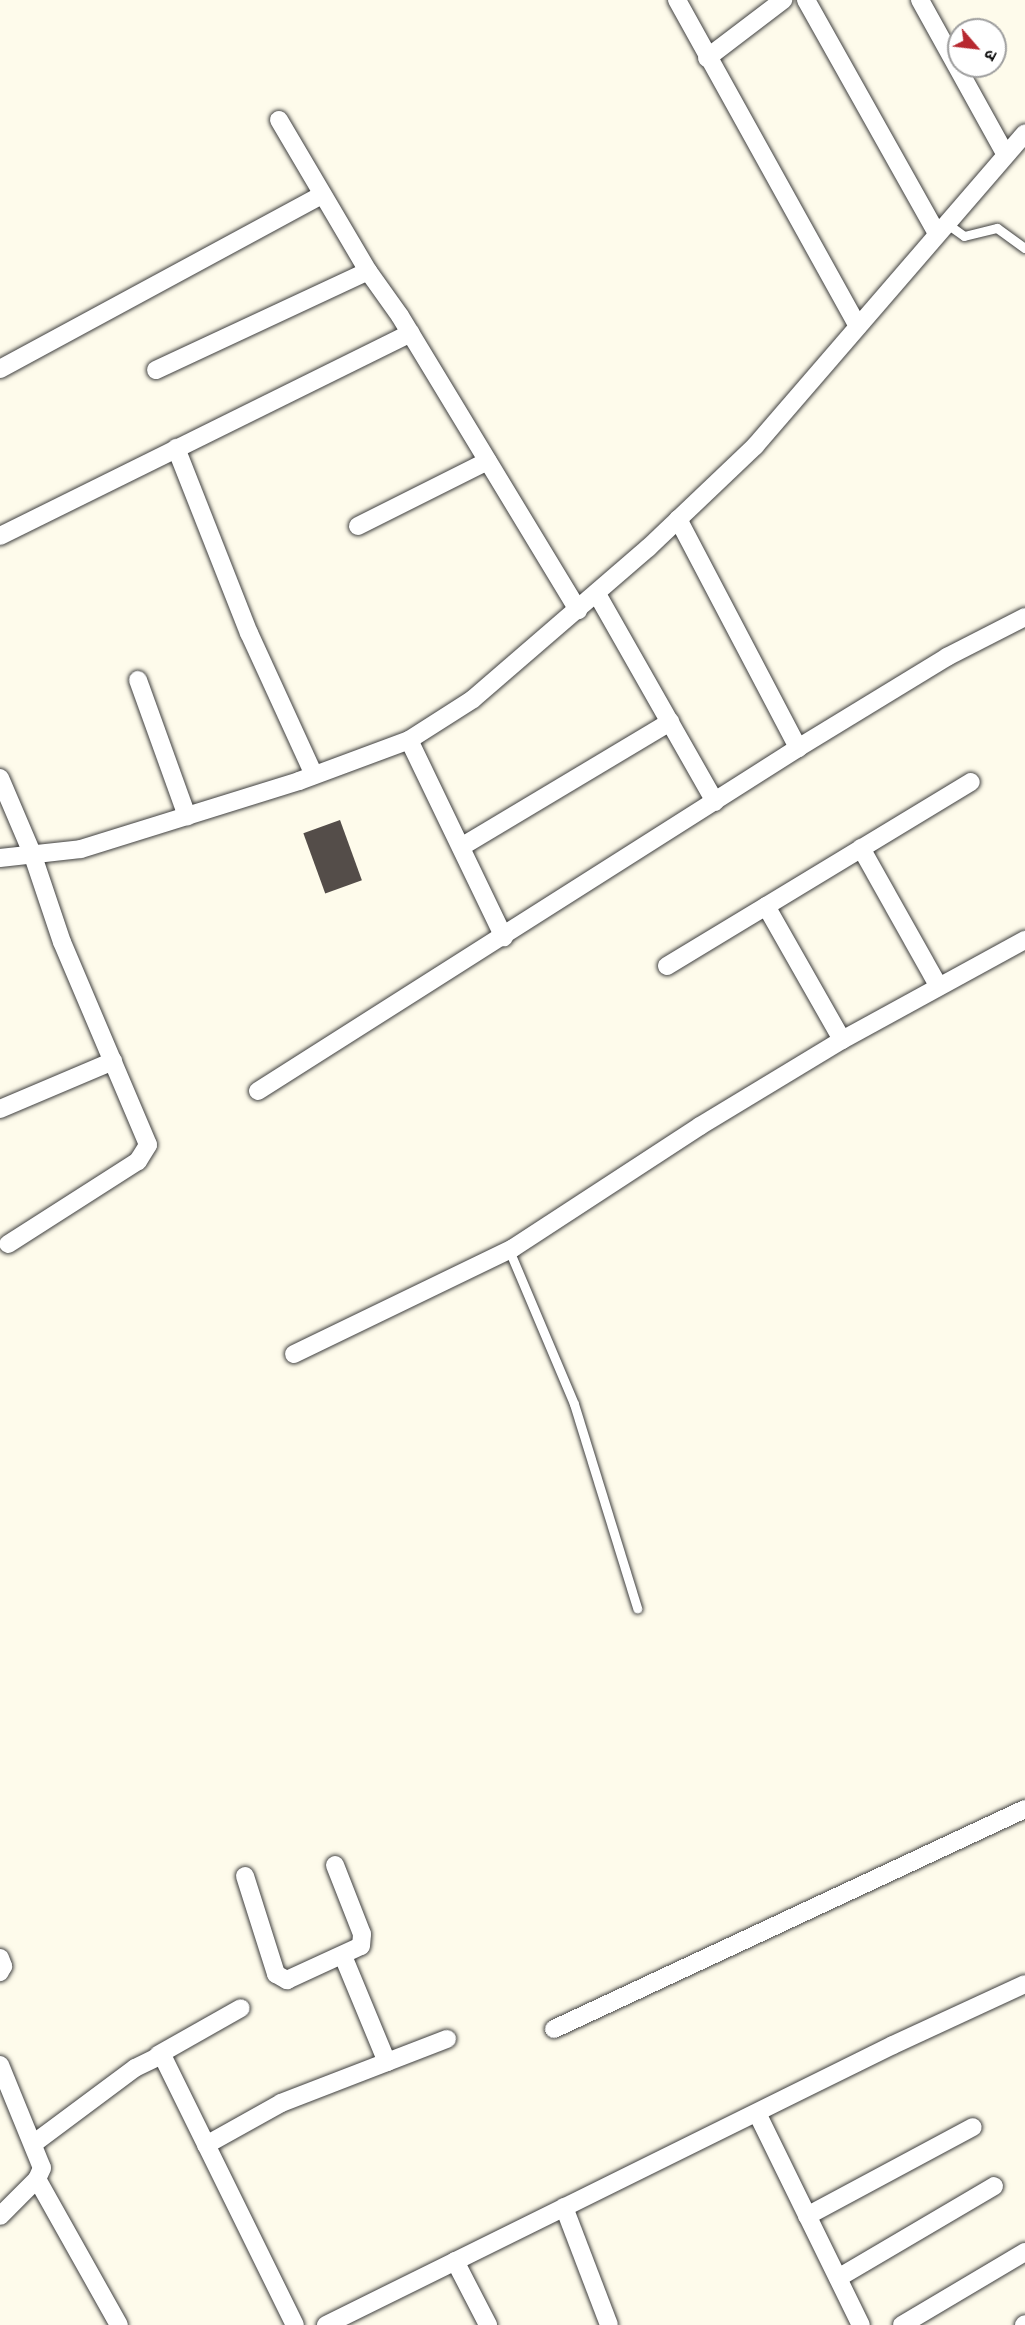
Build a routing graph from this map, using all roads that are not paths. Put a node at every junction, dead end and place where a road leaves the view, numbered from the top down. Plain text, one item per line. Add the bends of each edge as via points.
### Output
1 (677, 0) edge
2 (783, 0) edge
3 (806, 0) edge
4 (920, 0) edge
5 (707, 58) junction
6 (279, 120) dead end
7 (1025, 133) edge
8 (1006, 155) junction
9 (322, 195) junction
10 (942, 228) junction
11 (1025, 248) edge
12 (368, 271) junction
13 (858, 326) junction
14 (410, 333) junction
15 (0, 369) edge
16 (156, 370) dead end
17 (176, 448) junction
18 (488, 461) junction
19 (678, 519) junction
20 (358, 526) dead end
21 (0, 536) edge
22 (597, 594) junction
23 (578, 610) junction
24 (1025, 617) edge
25 (138, 680) dead end
26 (670, 722) junction
27 (408, 740) junction
28 (798, 748) junction
29 (314, 775) junction
30 (0, 778) edge
31 (971, 782) dead end
32 (715, 802) junction
33 (188, 816) junction
34 (461, 847) junction
35 (861, 848) junction
36 (32, 854) junction
37 (0, 858) edge
38 (766, 906) junction
39 (504, 937) junction
40 (1025, 940) edge
41 (668, 966) dead end
42 (938, 985) junction
43 (842, 1040) junction
44 (113, 1061) junction
45 (258, 1091) dead end
46 (0, 1109) edge
47 (8, 1244) dead end
48 (509, 1250) junction
49 (294, 1354) dead end
50 (637, 1608) dead end
51 (1025, 1809) edge
52 (334, 1865) dead end
53 (245, 1876) dead end
54 (343, 1956) junction
55 (0, 1958) edge
56 (0, 1972) edge
57 (1025, 1984) edge
58 (241, 2008) dead end
59 (554, 2029) dead end
60 (447, 2039) dead end
61 (158, 2055) junction
62 (387, 2062) junction
63 (0, 2065) edge
64 (757, 2113) junction
65 (973, 2127) dead end
66 (33, 2144) junction
67 (206, 2145) junction
68 (37, 2179) junction
69 (994, 2186) dead end
70 (564, 2207) junction
71 (0, 2216) edge
72 (807, 2216) junction
73 (1025, 2252) edge
74 (455, 2261) junction
75 (838, 2278) junction
76 (119, 2325) edge
77 (295, 2325) edge
78 (326, 2325) edge
79 (488, 2325) edge
80 (609, 2325) edge
81 (861, 2325) edge
82 (902, 2325) edge

1 - 5 street
2 - 5 street
3 - 10 street
4 - 8 street
5 - 13 street
6 - 9 street
7 - 8 street
8 - 10 street
9 - 12 street
9 - 15 street
10 - 11 lane via 970,237 997,228
10 - 13 street
12 - 14 street
12 - 16 street
13 - 19 street via 755,446
14 - 17 street
14 - 18 street
17 - 21 street
17 - 29 street via 249,633
18 - 20 street
18 - 23 street
19 - 22 street
19 - 28 street
22 - 23 street
22 - 26 street
23 - 27 street via 473,699
24 - 28 street via 947,657
25 - 33 street
26 - 32 street
26 - 34 street
27 - 29 street
27 - 34 street
28 - 32 street
29 - 33 street
30 - 36 street
31 - 35 street
32 - 39 street
33 - 36 street via 81,849
34 - 39 street
35 - 38 street
35 - 42 street
36 - 37 street
36 - 44 street via 46,901
38 - 41 street
38 - 43 street
39 - 45 street
40 - 42 street
42 - 43 street
43 - 48 street
44 - 46 street
44 - 47 street via 147,1136 145,1154
48 - 49 street
48 - 50 lane via 574,1404
51 - 59 street
52 - 54 street via 363,1940 361,1946
53 - 54 street via 276,1974 287,1980
54 - 62 street
55 - 56 street
57 - 64 street
58 - 61 street
60 - 62 street
61 - 66 street
61 - 67 street via 166,2058
62 - 67 street via 281,2103
63 - 66 street
64 - 70 street
64 - 72 street
65 - 72 street
66 - 68 street via 42,2162
67 - 77 street
68 - 71 street
68 - 76 street
69 - 75 street
70 - 74 street
70 - 80 street
72 - 75 street
73 - 82 street
74 - 78 street
74 - 79 street
75 - 81 street

